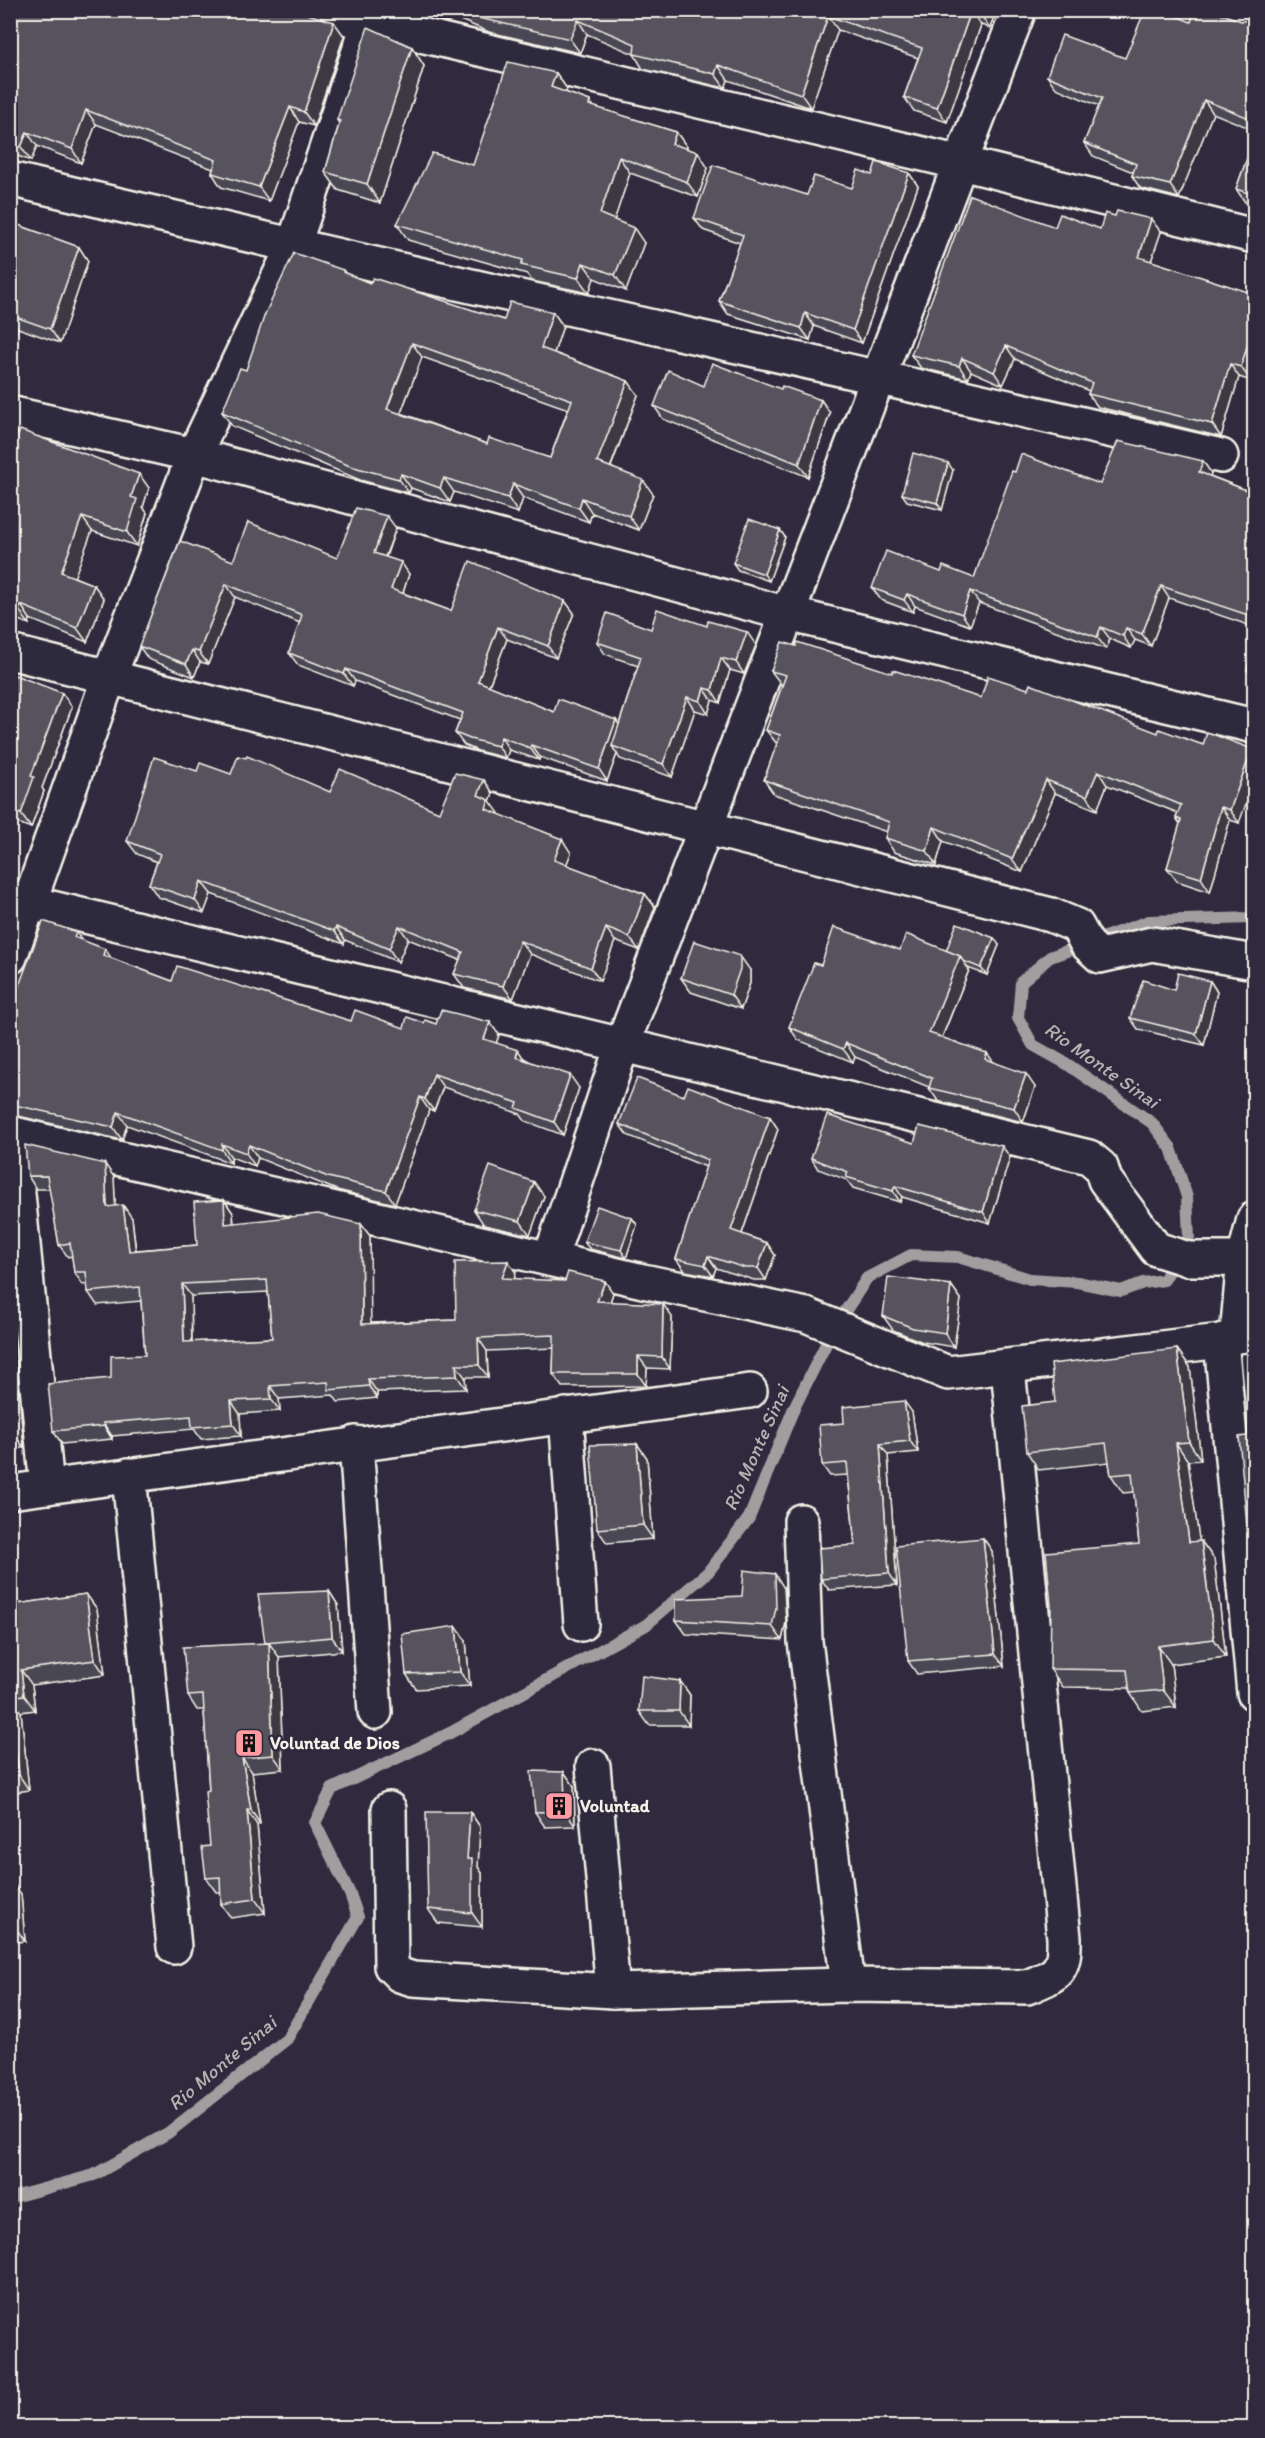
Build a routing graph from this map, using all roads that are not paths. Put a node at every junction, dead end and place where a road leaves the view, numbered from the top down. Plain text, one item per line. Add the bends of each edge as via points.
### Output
1 (315, 10) edge
2 (1019, 10) edge
3 (1233, 10) edge
4 (1254, 15) edge
5 (370, 17) edge
6 (961, 164) junction
7 (10, 179) edge
8 (1254, 236) edge
9 (293, 247) junction
10 (880, 376) junction
11 (10, 413) edge
12 (194, 454) junction
13 (1221, 456) dead end
14 (788, 614) junction
15 (10, 652) edge
16 (109, 677) junction
17 (1254, 726) edge
18 (707, 827) junction
19 (21, 900) edge
20 (10, 957) edge
21 (1254, 962) edge
22 (623, 1043) junction
23 (11, 1133) edge
24 (1254, 1219) edge
25 (550, 1259) junction
26 (1244, 1259) junction
27 (1237, 1337) edge
28 (1008, 1368) junction
29 (750, 1390) dead end
30 (566, 1415) junction
31 (356, 1443) junction
32 (129, 1474) junction
33 (47, 1487) junction
34 (10, 1492) edge
35 (801, 1521) dead end
36 (581, 1624) dead end
37 (1254, 1693) edge
38 (375, 1712) dead end
39 (593, 1766) dead end
40 (388, 1809) dead end
41 (174, 1947) dead end
42 (848, 1985) junction
43 (613, 1991) junction

1 - 5 street
2 - 6 street
3 - 4 street
5 - 6 street
5 - 9 street
6 - 8 street
6 - 10 street
7 - 9 street
9 - 10 street
9 - 12 street
10 - 13 street
10 - 14 street
11 - 12 street
12 - 14 street
12 - 16 street
14 - 17 street
14 - 18 street
15 - 16 street
16 - 18 street
16 - 19 street
18 - 21 street via 1052,915 1077,926 1087,944 1100,956 1152,944
18 - 22 street
19 - 20 street
19 - 22 street
22 - 25 street
22 - 26 street via 1089,1157 1101,1167 1105,1180 1156,1249 1188,1259
23 - 25 street
23 - 33 street
24 - 26 street
25 - 28 street via 806,1315 948,1373
26 - 27 street
27 - 28 street
27 - 37 street
28 - 42 street via 1064,1959 1055,1976 1027,1987
29 - 30 street
30 - 31 street
30 - 36 street
31 - 32 street
31 - 38 street
32 - 33 street
32 - 41 street
33 - 34 street
35 - 42 street via 805,1641
39 - 43 street
40 - 43 street via 391,1966 400,1975 413,1979
42 - 43 street

